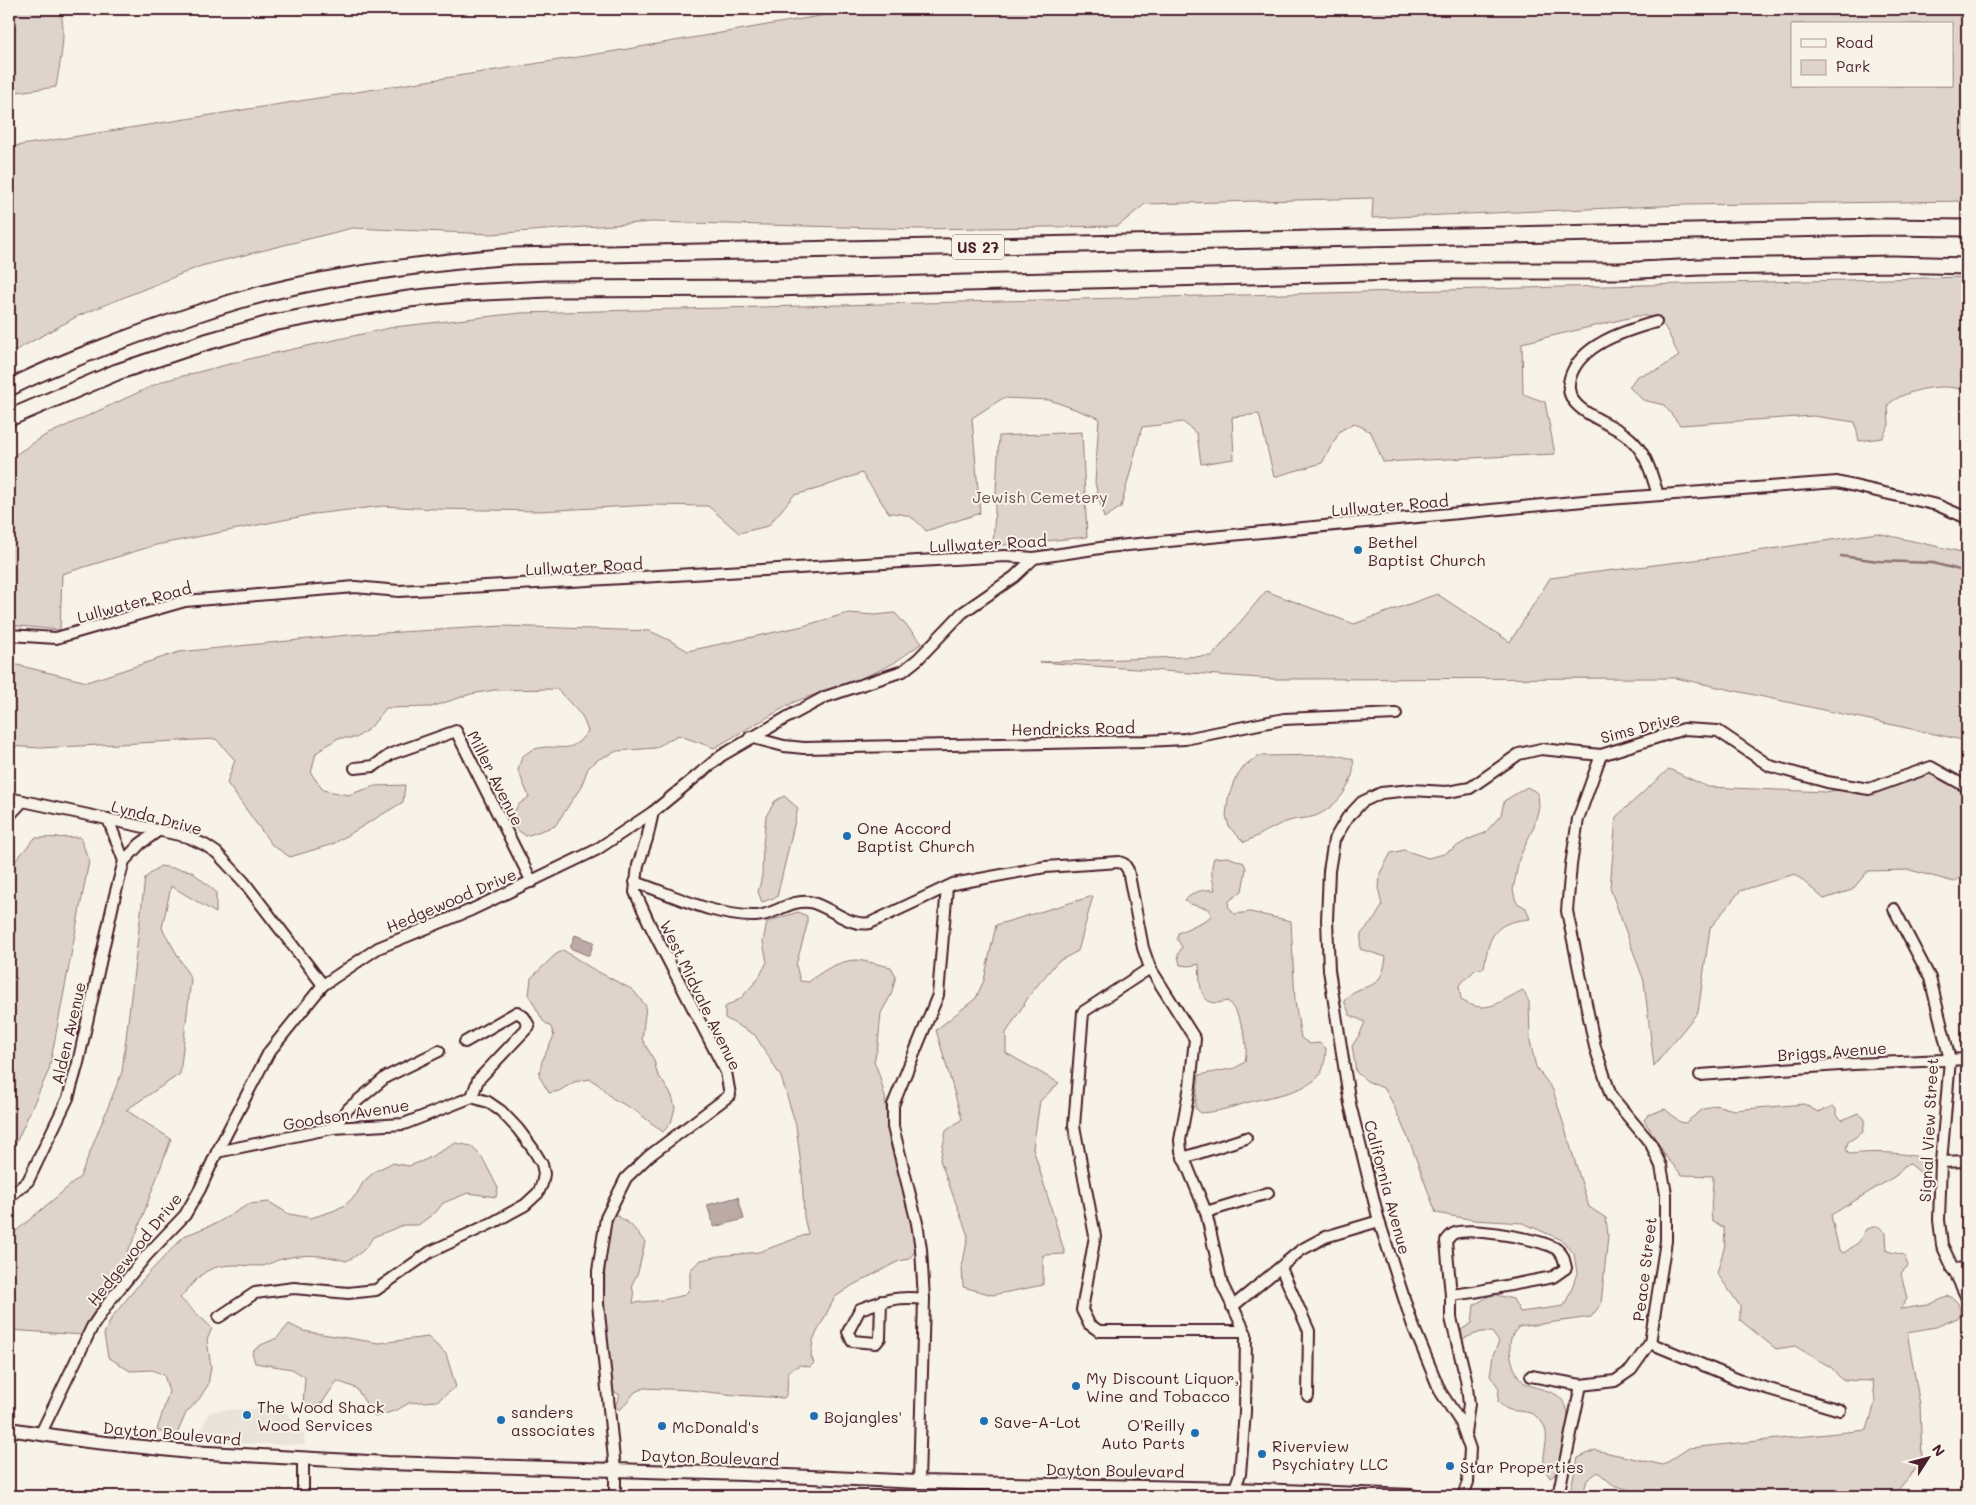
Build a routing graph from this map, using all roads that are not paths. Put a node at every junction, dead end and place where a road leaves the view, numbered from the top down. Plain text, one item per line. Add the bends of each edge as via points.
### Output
1 (1967, 228) edge
2 (1967, 266) edge
3 (1656, 322) dead end
4 (9, 388) edge
5 (9, 418) edge
6 (1658, 495) junction
7 (1967, 518) edge
8 (1034, 558) junction
9 (9, 635) edge
10 (1396, 714) dead end
11 (750, 737) junction
12 (1601, 754) junction
13 (355, 768) dead end
14 (1967, 787) edge
15 (9, 798) edge
16 (23, 801) junction
17 (653, 812) junction
18 (9, 816) edge
19 (108, 819) junction
20 (158, 832) junction
21 (124, 861) junction
22 (1329, 871) joint
23 (532, 882) junction
24 (636, 882) junction
25 (946, 887) junction
26 (1894, 909) dead end
27 (1150, 968) junction
28 (323, 985) junction
29 (465, 1042) dead end
30 (439, 1051) dead end
31 (1967, 1059) edge
32 (1950, 1060) junction
33 (1700, 1075) dead end
34 (472, 1098) junction
35 (333, 1128) junction
36 (1246, 1138) dead end
37 (217, 1152) junction
38 (1183, 1158) junction
39 (1967, 1161) edge
40 (1941, 1162) junction
41 (1268, 1193) dead end
42 (9, 1197) edge
43 (1206, 1212) junction
44 (1379, 1221) junction
45 (1281, 1268) junction
46 (1967, 1268) edge
47 (1952, 1269) junction
48 (1451, 1295) junction
49 (1967, 1298) edge
50 (924, 1299) junction
51 (881, 1301) junction
52 (1232, 1307) junction
53 (219, 1317) dead end
54 (1244, 1331) junction
55 (1650, 1343) junction
56 (1531, 1376) dead end
57 (1581, 1384) junction
58 (1308, 1396) dead end
59 (1840, 1410) dead end
60 (9, 1430) edge
61 (41, 1433) junction
62 (1465, 1433) junction
63 (303, 1459) junction
64 (614, 1470) junction
65 (919, 1482) junction
66 (1234, 1492) edge
67 (303, 1496) edge
68 (615, 1496) edge
69 (1412, 1496) edge
70 (1463, 1496) edge
71 (1558, 1496) edge

1 - 4 highway, US 27 via 513,256 426,263 289,287 166,324 93,351
2 - 5 highway, US 27 via 1893,264 1620,271 1431,271 465,293 370,305 273,323 117,372
3 - 6 street via 1604,341 1573,368 1568,385 1572,400 1583,410 1638,446
6 - 7 street, Lullwater Road via 1837,482 1938,505
6 - 8 street, Lullwater Road via 1107,547
8 - 9 street, Lullwater Road via 995,556 399,591 355,587 185,601 56,638
8 - 11 street, Hedgewood Drive via 1014,577 962,613 902,671 825,696
10 - 11 street, Hendricks Road via 1284,719 1186,739 1145,741 804,748
11 - 17 street, Hedgewood Drive via 721,756
12 - 14 street, Sims Drive via 1684,729 1718,731 1770,766 1827,782 1870,789 1931,767
12 - 22 street, Sims Drive via 1541,749 1518,754 1470,788 1447,792 1411,790 1381,793 1362,802 1347,818 1334,840
12 - 55 street, Peace Street via 1578,819 1567,912 1594,1047 1612,1096 1651,1144 1666,1194 1666,1241
13 - 23 street, Miller Avenue via 374,766 391,754 456,731
15 - 16 street, Lynda Drive
16 - 18 street
16 - 19 street, Lynda Drive
17 - 23 street, Hedgewood Drive via 596,850
17 - 24 street, West Midvale Avenue
19 - 20 street, Lynda Drive
19 - 21 street
20 - 21 street, Alden Avenue via 140,844
20 - 28 street, Lynda Drive via 188,838 217,853 244,882
21 - 42 street, Alden Avenue via 68,1098 28,1182
22 - 44 street, California Avenue via 1328,970 1350,1104
23 - 28 street, Hedgewood Drive via 378,948
24 - 25 street via 730,914 757,916 792,903 810,902 851,922 864,924
24 - 64 street, West Midvale Avenue via 635,892 650,925 726,1072 730,1095 649,1156 626,1178 606,1218 598,1271 598,1304
25 - 27 street via 1045,867 1119,862 1128,870
25 - 50 street via 938,995 893,1105 893,1127 918,1223
26 - 32 street, Signal View Street via 1930,978
27 - 38 street via 1194,1040 1180,1140
27 - 54 street via 1083,1012 1074,1126 1095,1236 1082,1310 1089,1324 1099,1331
28 - 37 street, Hedgewood Drive via 269,1052
29 - 34 street via 517,1012 529,1026 478,1080
30 - 35 street via 386,1077 349,1108
31 - 32 street, Briggs Avenue
32 - 33 street, Briggs Avenue
32 - 40 street, Signal View Street
34 - 35 street, Goodson Avenue via 404,1124
34 - 53 street via 488,1102 502,1111 542,1164 542,1184 532,1199 494,1222 430,1252 376,1290 348,1293 294,1288 255,1293
35 - 37 street, Goodson Avenue
36 - 38 street
37 - 61 street, Hedgewood Drive via 185,1215 146,1256 92,1327
38 - 43 street
39 - 40 street
40 - 47 street, Signal View Street via 1939,1220 1942,1246
41 - 43 street
43 - 52 street via 1222,1284
44 - 45 street via 1325,1237 1301,1250
44 - 62 street, California Avenue via 1424,1355 1440,1391
45 - 52 street
45 - 58 street via 1309,1331
46 - 47 street
47 - 49 street, Signal View Street
48 - 48 street via 1553,1277 1566,1268 1564,1256 1555,1248 1507,1234 1453,1233 1446,1241
48 - 62 street via 1450,1318 1469,1404
50 - 51 street via 901,1297
50 - 65 street
51 - 51 street via 860,1309 848,1332 852,1341 876,1344 880,1338
52 - 54 street
54 - 66 street via 1246,1412 1240,1474
55 - 57 street, Peace Street via 1631,1370 1614,1381
55 - 59 street via 1739,1380
56 - 57 street, Peace Street
57 - 71 street
60 - 61 main road, Dayton Boulevard
61 - 63 main road, Dayton Boulevard via 190,1452
62 - 70 street, California Avenue via 1470,1449 1470,1468
63 - 64 main road, Dayton Boulevard
63 - 67 street
64 - 65 main road, Dayton Boulevard
64 - 68 street
65 - 66 main road, Dayton Boulevard
66 - 69 main road, Dayton Boulevard

